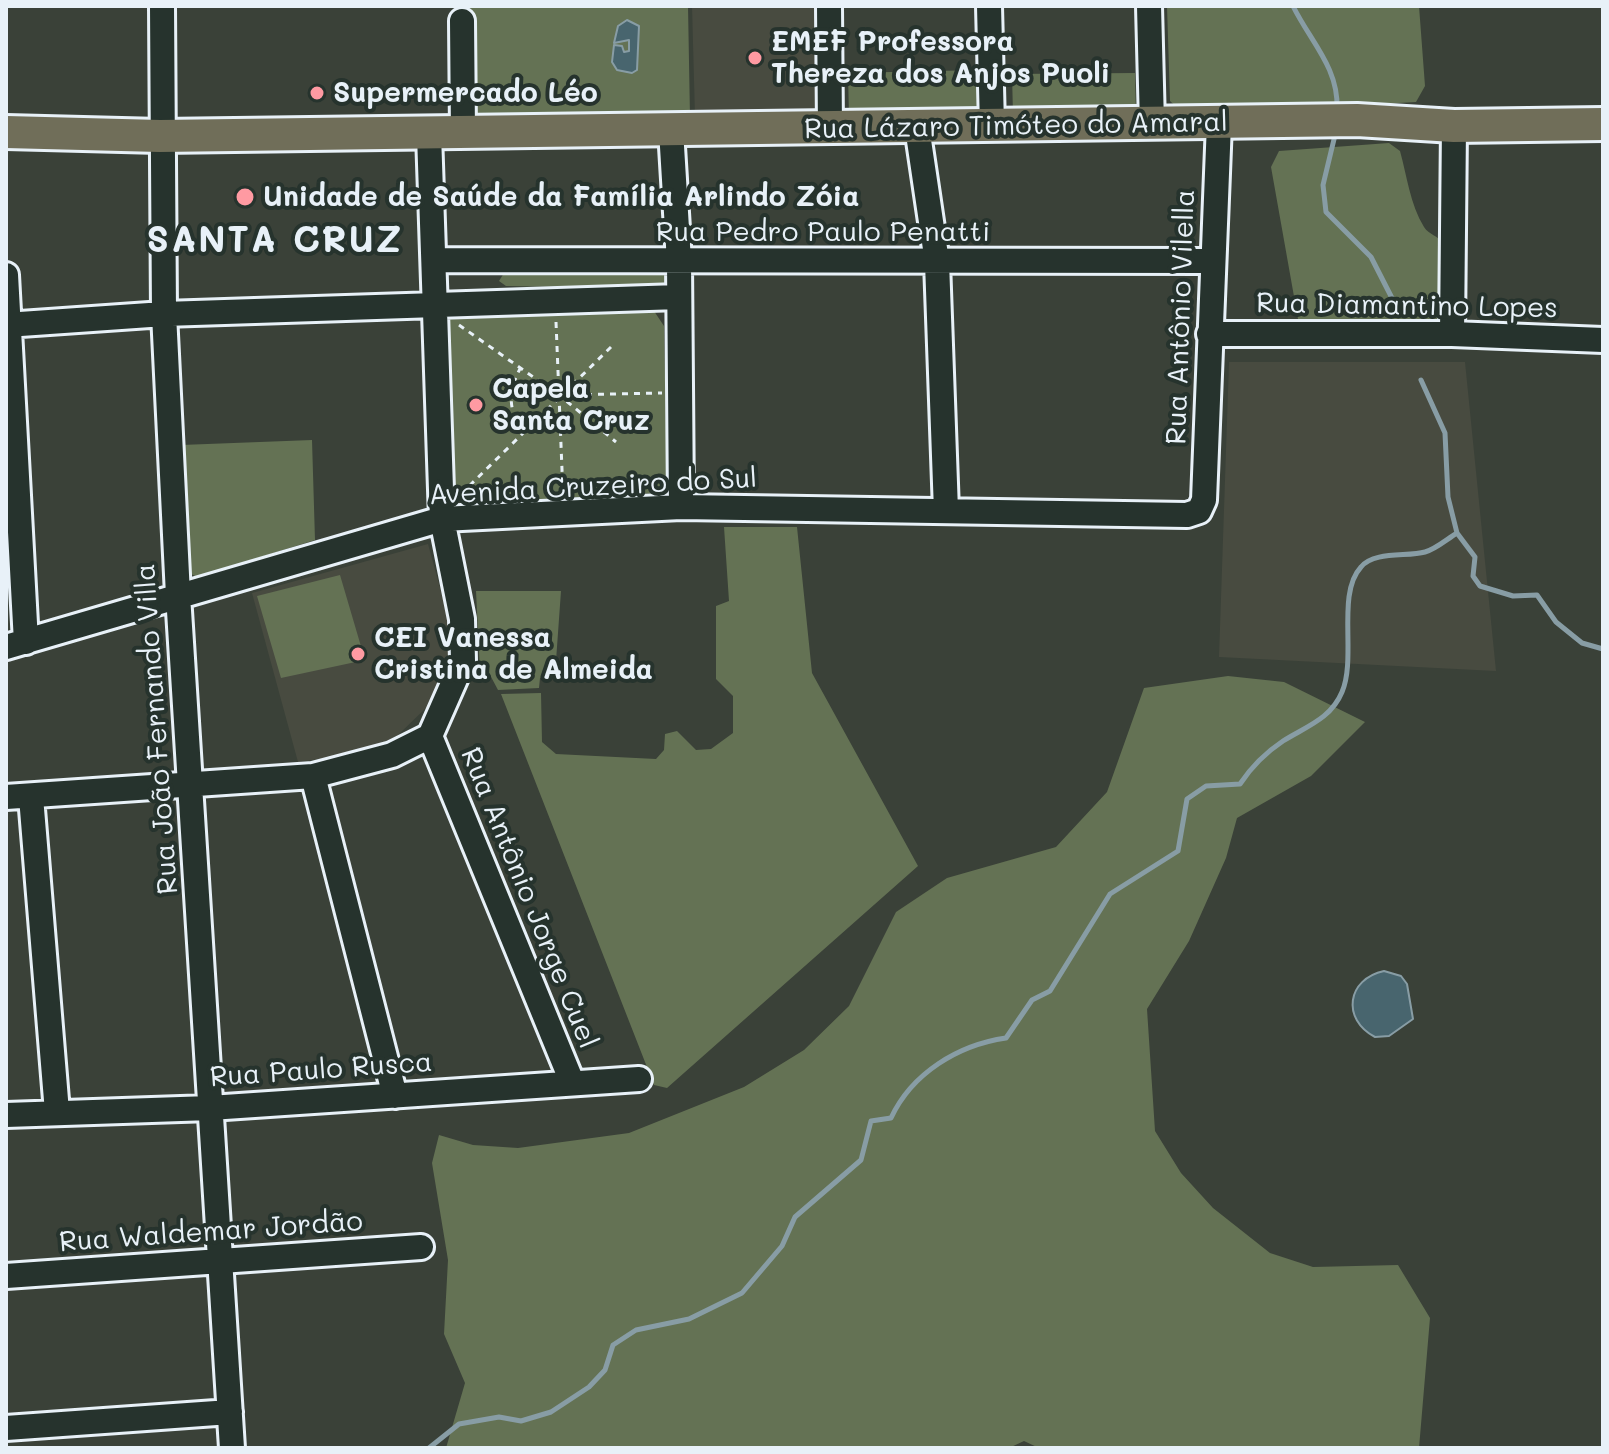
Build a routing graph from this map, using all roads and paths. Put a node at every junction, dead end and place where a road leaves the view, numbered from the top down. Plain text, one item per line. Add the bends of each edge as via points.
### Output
1 (162, 6) edge
2 (829, 6) edge
3 (989, 6) edge
4 (1149, 6) edge
5 (462, 21) dead end
6 (1219, 123) junction
7 (1603, 124) edge
8 (1152, 125) junction
9 (992, 126) junction
10 (1454, 126) junction
11 (917, 127) junction
12 (830, 129) junction
13 (671, 130) junction
14 (6, 132) edge
15 (463, 132) junction
16 (429, 134) junction
17 (160, 136) junction
18 (435, 260) junction
19 (1212, 261) junction
20 (493, 262) junction
21 (679, 262) junction
22 (937, 262) junction
23 (6, 275) edge
24 (679, 297) junction
25 (493, 302) junction
26 (555, 309) dead end
27 (443, 312) junction
28 (164, 314) junction
29 (8, 325) edge
30 (1209, 334) junction
31 (1452, 334) junction
32 (1603, 340) edge
33 (611, 347) dead end
34 (521, 367) junction
35 (666, 393) dead end
36 (559, 395) junction
37 (524, 429) junction
38 (616, 442) dead end
39 (563, 498) dead end
40 (681, 507) junction
41 (449, 509) junction
42 (946, 511) junction
43 (1199, 511) joint
44 (178, 595) junction
45 (16, 644) edge
46 (430, 736) junction
47 (313, 776) junction
48 (191, 787) junction
49 (6, 797) edge
50 (31, 797) junction
51 (639, 1079) dead end
52 (572, 1082) junction
53 (395, 1096) junction
54 (210, 1108) junction
55 (57, 1112) junction
56 (6, 1115) edge
57 (421, 1247) dead end
58 (221, 1262) junction
59 (6, 1276) edge
60 (230, 1412) junction
61 (6, 1428) edge
62 (232, 1448) edge

1 - 17 street, Rua João Fernando Villa
2 - 12 street
3 - 9 street
4 - 8 street
5 - 15 street
6 - 8 main road, Rua Lázaro Timóteo do Amaral
6 - 10 main road, Rua Lázaro Timóteo do Amaral via 1357,120
6 - 19 street, Rua Antônio Vilella
7 - 10 main road, Rua Lázaro Timóteo do Amaral
8 - 9 main road, Rua Lázaro Timóteo do Amaral
9 - 11 main road, Rua Lázaro Timóteo do Amaral
10 - 31 street
11 - 12 main road, Rua Lázaro Timóteo do Amaral
11 - 22 street
12 - 13 main road, Rua Lázaro Timóteo do Amaral
13 - 15 main road, Rua Lázaro Timóteo do Amaral
13 - 21 street
14 - 17 main road, Rua Lázaro Timóteo do Amaral
15 - 16 main road, Rua Lázaro Timóteo do Amaral
16 - 17 main road, Rua Lázaro Timóteo do Amaral
16 - 18 street
17 - 28 street, Rua João Fernando Villa
18 - 20 street, Rua Pedro Paulo Penatti
18 - 27 street
19 - 22 street, Rua Pedro Paulo Penatti
19 - 30 street, Rua Antônio Vilella
20 - 21 street, Rua Pedro Paulo Penatti
20 - 25 street
21 - 22 street, Rua Pedro Paulo Penatti
21 - 24 street
22 - 42 street
23 - 29 street
24 - 25 street
24 - 40 street
25 - 27 street
26 - 36 path
27 - 28 street
27 - 34 path
27 - 41 street
28 - 29 street
28 - 44 street, Rua João Fernando Villa
29 - 45 street
30 - 31 street, Rua Diamantino Lopes
30 - 43 street, Rua Antônio Vilella via 1204,500
31 - 32 street, Rua Diamantino Lopes
33 - 36 path
34 - 36 path
34 - 37 path via 510,392
35 - 36 path
36 - 37 path
36 - 38 path
36 - 39 path
37 - 41 path
40 - 41 street, Avenida Cruzeiro do Sul
40 - 42 street, Avenida Cruzeiro do Sul
41 - 44 street, Avenida Cruzeiro do Sul
41 - 46 street via 463,661
42 - 43 street, Avenida Cruzeiro do Sul
44 - 45 street, Avenida Cruzeiro do Sul
44 - 48 street, Rua João Fernando Villa
46 - 47 street via 392,755
46 - 52 street, Rua Antônio Jorge Cuel
47 - 48 street
47 - 53 street
48 - 50 street
48 - 54 street, Rua João Fernando Villa
49 - 50 street
50 - 55 street
51 - 52 street, Rua Paulo Rusca
52 - 53 street, Rua Paulo Rusca
53 - 54 street, Rua Paulo Rusca
54 - 55 street, Rua Paulo Rusca
54 - 58 street, Rua João Fernando Villa
55 - 56 street, Rua Paulo Rusca
57 - 58 street, Rua Waldemar Jordão
58 - 59 street, Rua Waldemar Jordão
58 - 60 street, Rua João Fernando Villa
60 - 61 street
60 - 62 street, Rua João Fernando Villa

